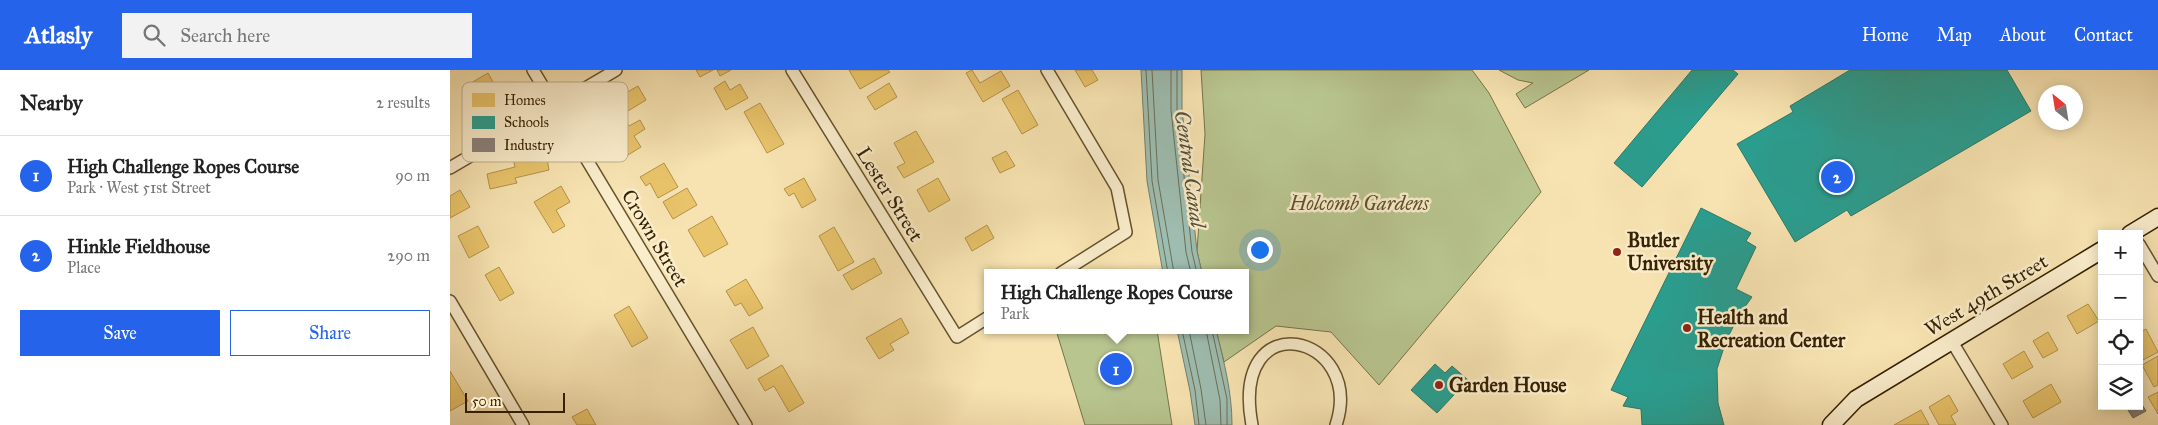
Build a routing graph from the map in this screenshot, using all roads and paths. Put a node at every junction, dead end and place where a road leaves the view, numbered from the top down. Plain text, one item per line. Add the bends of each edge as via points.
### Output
1 (533, 70) edge
2 (616, 70) edge
3 (792, 70) edge
4 (1047, 70) edge
5 (540, 82) edge
6 (595, 82) edge
7 (462, 161) edge
8 (588, 162) edge
9 (450, 168) edge
10 (2158, 217) edge
11 (2142, 230) edge
12 (2143, 251) edge
13 (2098, 252) edge
14 (1067, 269) edge
15 (2158, 276) edge
16 (450, 301) edge
17 (984, 320) edge
18 (1951, 340) junction
19 (1842, 405) junction
20 (523, 425) edge
21 (746, 425) edge
22 (1252, 425) edge
23 (1336, 425) edge
24 (1820, 425) edge
25 (1831, 425) edge
26 (2002, 425) edge

1 - 5 street, Crown Street
2 - 6 street
3 - 17 street, Lester Street via 957,337
4 - 14 street via 1117,188 1126,232
7 - 9 street
8 - 21 street, Crown Street
10 - 11 street
12 - 15 street
13 - 18 street, West 49th Street
16 - 20 street
18 - 19 street, West 49th Street
18 - 26 street
19 - 24 street
19 - 25 street
22 - 23 street via 1248,400 1256,363 1268,350 1286,344 1315,352 1324,357 1332,368 1341,397

